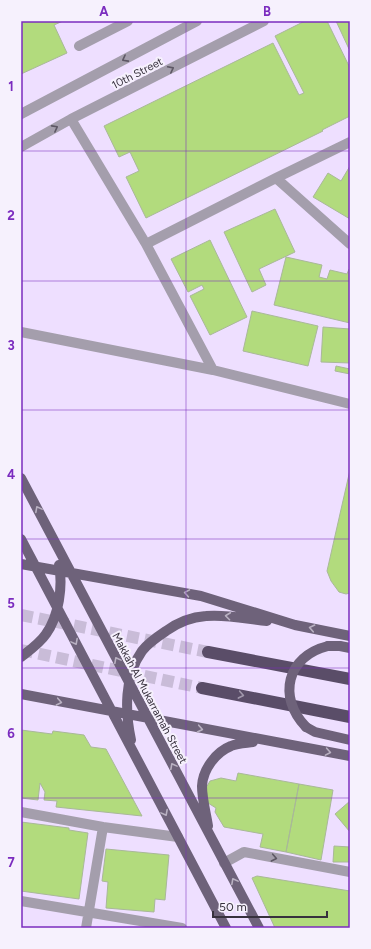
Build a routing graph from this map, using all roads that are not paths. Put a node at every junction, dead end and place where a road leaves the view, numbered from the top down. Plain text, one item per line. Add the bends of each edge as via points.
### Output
1 (128, 21) edge
2 (197, 21) edge
3 (264, 21) edge
4 (79, 46) dead end
5 (23, 109) edge
6 (71, 120) junction
7 (350, 142) edge
8 (21, 147) edge
9 (276, 178) junction
10 (146, 244) junction
11 (350, 244) edge
12 (21, 332) edge
13 (213, 370) junction
14 (350, 404) edge
15 (21, 478) edge
16 (21, 539) edge
17 (54, 541) junction
18 (21, 564) edge
19 (36, 567) junction
20 (60, 571) junction
21 (71, 573) junction
22 (57, 607) junction
23 (295, 625) junction
24 (350, 636) edge
25 (350, 648) edge
26 (208, 652) tunnel mouth
27 (21, 657) edge
28 (350, 679) edge
29 (130, 684) junction
30 (202, 688) tunnel mouth
31 (21, 694) edge
32 (112, 712) junction
33 (127, 715) junction
34 (350, 717) edge
35 (148, 719) junction
36 (350, 740) edge
37 (267, 742) junction
38 (134, 753) junction
39 (350, 756) edge
40 (21, 812) edge
41 (103, 827) junction
42 (210, 836) junction
43 (178, 837) junction
44 (224, 863) junction
45 (350, 872) edge
46 (21, 901) edge
47 (89, 912) junction
48 (86, 928) edge
49 (182, 928) edge
50 (226, 928) edge
51 (259, 928) edge

1 - 4 street
2 -> 5 street, 10th Street
6 -> 3 street, 10th Street
8 -> 6 street, 10th Street
6 - 10 street
7 - 9 street
9 - 10 street
9 - 11 street
10 - 13 street
12 - 13 street
13 - 14 street
17 -> 15 main road, Makkah Al Mukarramah Street
16 - 19 main road
17 - 20 main road
17 - 21 main road, Makkah Al Mukarramah Street
18 - 19 main road
19 - 20 main road
19 - 22 main road
20 - 21 main road
20 - 22 main road via 61,587
23 -> 21 main road via 201,596
29 -> 21 main road, Makkah Al Mukarramah Street
22 - 27 main road via 47,634
22 -> 32 main road
24 -> 23 main road
23 -> 29 main road via 221,615 186,620 159,635 142,651
25 - 36 main road, bridge via 328,646 310,653 296,666 289,685 290,701 296,716 306,727 315,732
26 - 28 highway
29 - 33 main road
29 - 35 main road, Makkah Al Mukarramah Street
30 -> 34 highway
31 -> 32 main road
32 - 33 main road
32 - 38 main road
33 - 35 main road
33 - 38 main road
35 -> 37 main road
42 -> 35 main road, Makkah Al Mukarramah Street
37 -> 39 main road
37 - 42 main road via 232,746 212,760 202,787
38 -> 43 main road
40 - 41 street
41 - 43 street
41 - 47 street
42 - 44 main road, Makkah Al Mukarramah Street
43 - 50 main road
44 -> 45 street via 244,852
51 -> 44 main road, Makkah Al Mukarramah Street
46 - 47 street
47 - 48 street
47 - 49 street

